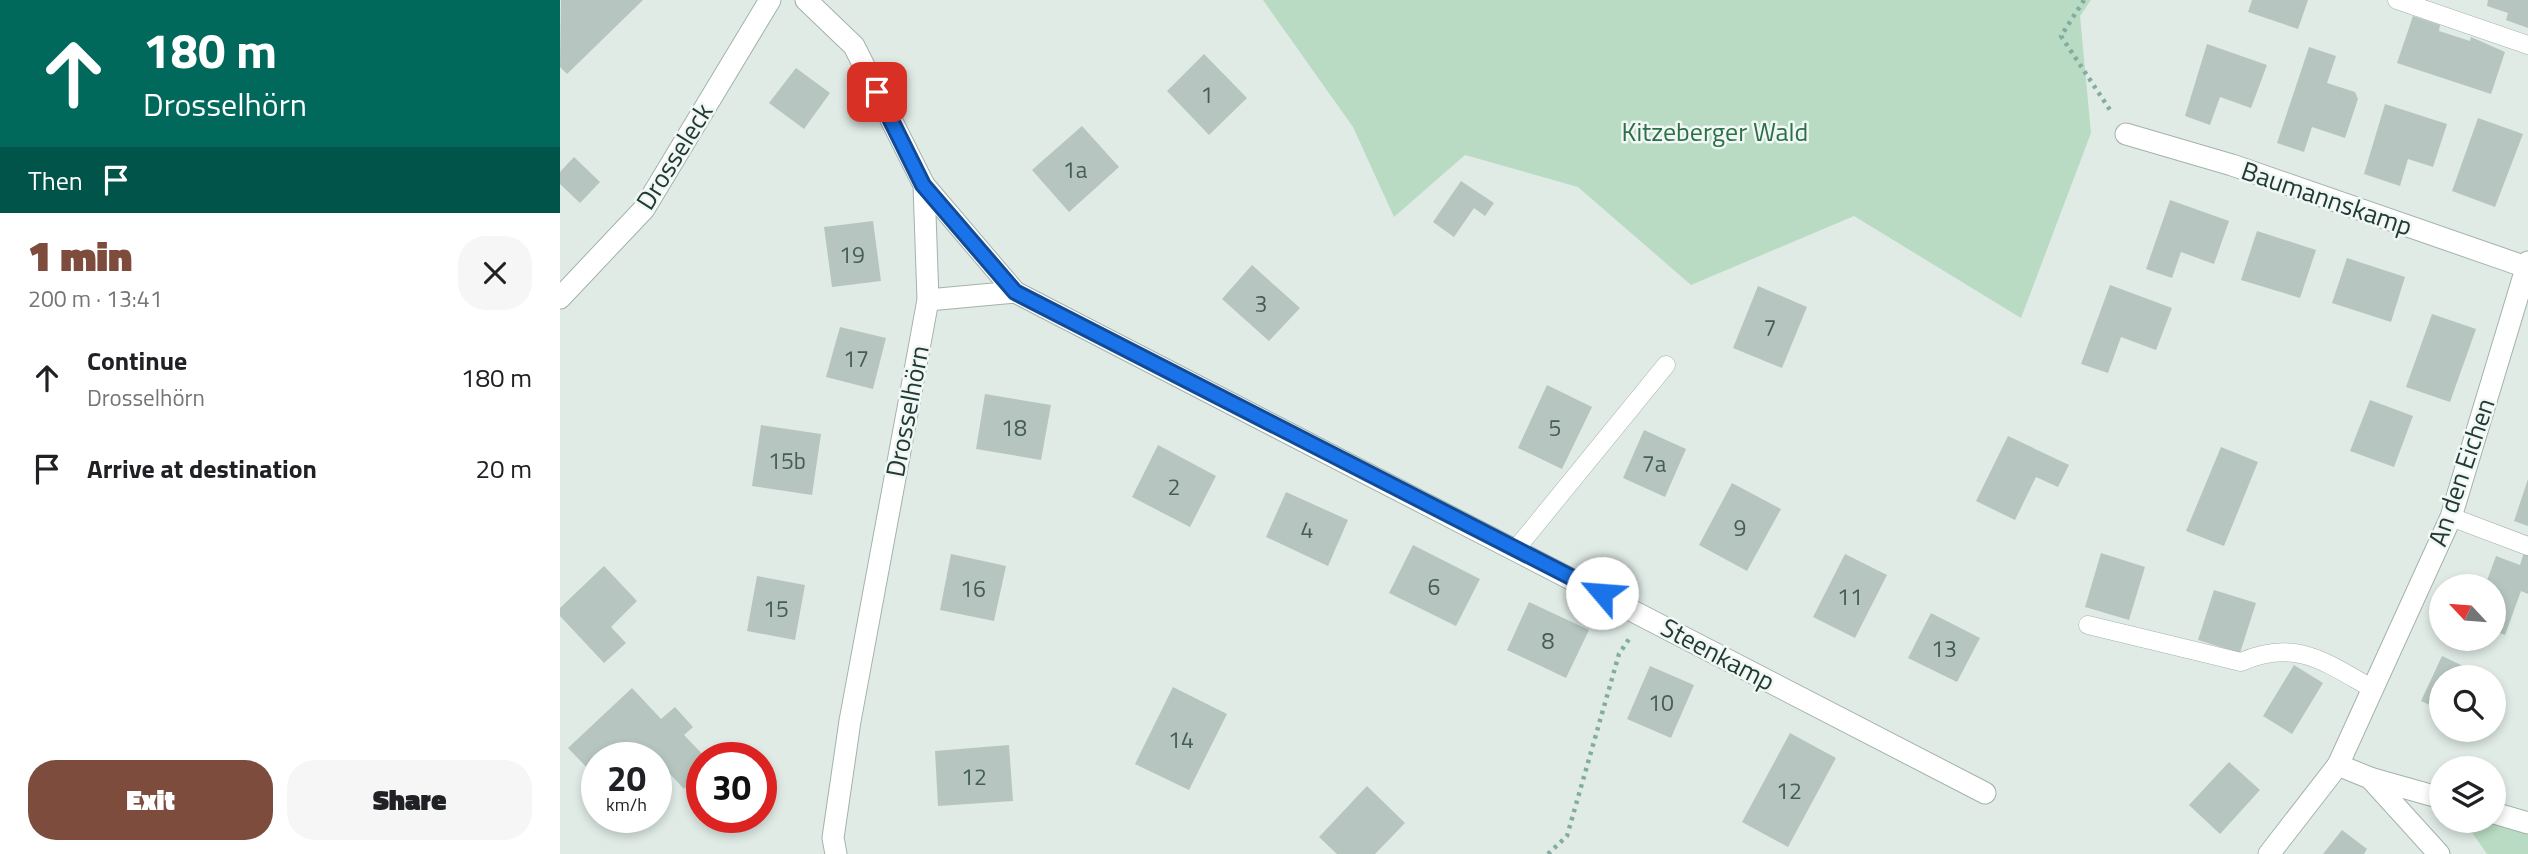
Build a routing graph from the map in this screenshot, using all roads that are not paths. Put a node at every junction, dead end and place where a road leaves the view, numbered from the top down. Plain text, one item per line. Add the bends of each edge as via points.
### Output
1 (770, 0) edge
2 (806, 0) edge
3 (2397, 0) edge
4 (2528, 45) edge
5 (2126, 134) road end
6 (923, 185) junction
7 (2527, 264) edge
8 (1015, 292) junction
9 (560, 298) edge
10 (928, 300) junction
11 (1666, 365) dead end
12 (2451, 517) junction
13 (2528, 546) edge
14 (1516, 549) junction
15 (2088, 625) dead end
16 (2373, 689) junction
17 (2338, 765) junction
18 (2370, 778) junction
19 (1985, 793) dead end
20 (2429, 795) edge
21 (2506, 816) edge
22 (2528, 822) edge
23 (836, 854) edge
24 (2269, 854) edge
25 (2439, 854) edge

1 - 9 street, Drosseleck via 644,209
2 - 6 street, Drosselhörn via 854,46
3 - 4 lane
5 - 7 street, Baumannskamp
6 - 8 street, Steenkamp
6 - 10 street, Drosselhörn
7 - 12 street, An den Eichen
8 - 10 street
8 - 14 street, Steenkamp
10 - 23 street, Drosselhörn via 850,721 833,838
11 - 14 lane
12 - 13 lane
12 - 16 street, An den Eichen
14 - 19 street, Steenkamp
15 - 16 lane via 2241,662 2284,650 2323,662
16 - 17 street, An den Eichen
17 - 18 street
17 - 24 street, An den Eichen
18 - 20 street
18 - 25 street
21 - 22 street

